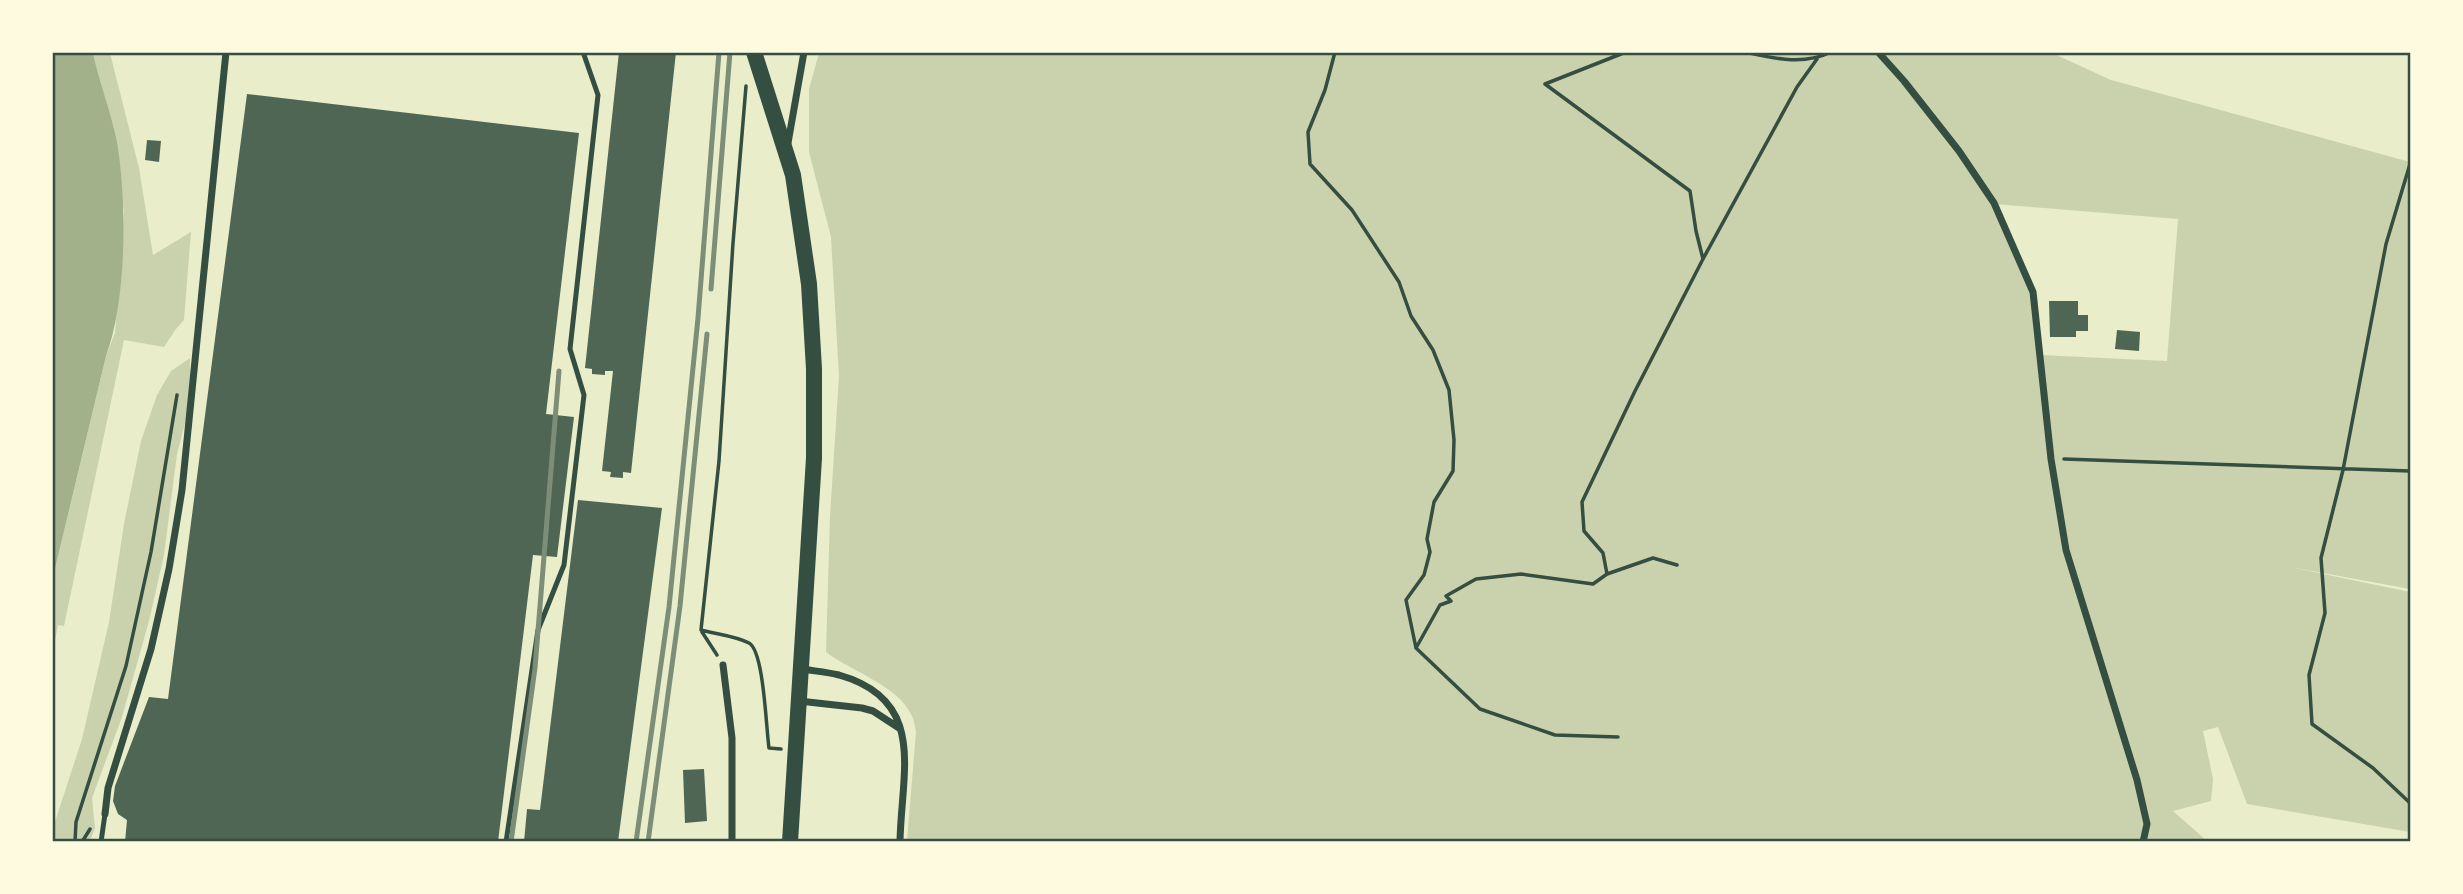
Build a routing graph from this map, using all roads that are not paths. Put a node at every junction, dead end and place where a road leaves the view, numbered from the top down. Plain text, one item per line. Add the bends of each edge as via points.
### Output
1 (226, 52) edge
2 (583, 52) edge
3 (754, 52) edge
4 (804, 52) edge
5 (1878, 52) edge
6 (787, 154) junction
7 (723, 665) road end
8 (800, 668) junction
9 (799, 701) junction
10 (900, 728) junction
11 (105, 814) joint
12 (101, 842) edge
13 (506, 842) edge
14 (732, 842) edge
15 (790, 842) edge
16 (900, 842) edge
17 (2143, 842) edge

1 - 11 street via 182,489 151,649 108,788
2 - 13 lane via 598,95 569,349 584,395 564,565 538,630
3 - 6 main road
4 - 6 street
5 - 17 street via 1959,151 1994,203 2033,292 2066,550 2137,780 2147,824
6 - 8 main road via 809,284 814,369 814,458
7 - 14 street via 732,738
8 - 9 main road
8 - 10 street via 839,675 878,693 893,709
9 - 10 street via 863,708
9 - 15 main road
10 - 16 street via 906,769
11 - 12 lane

